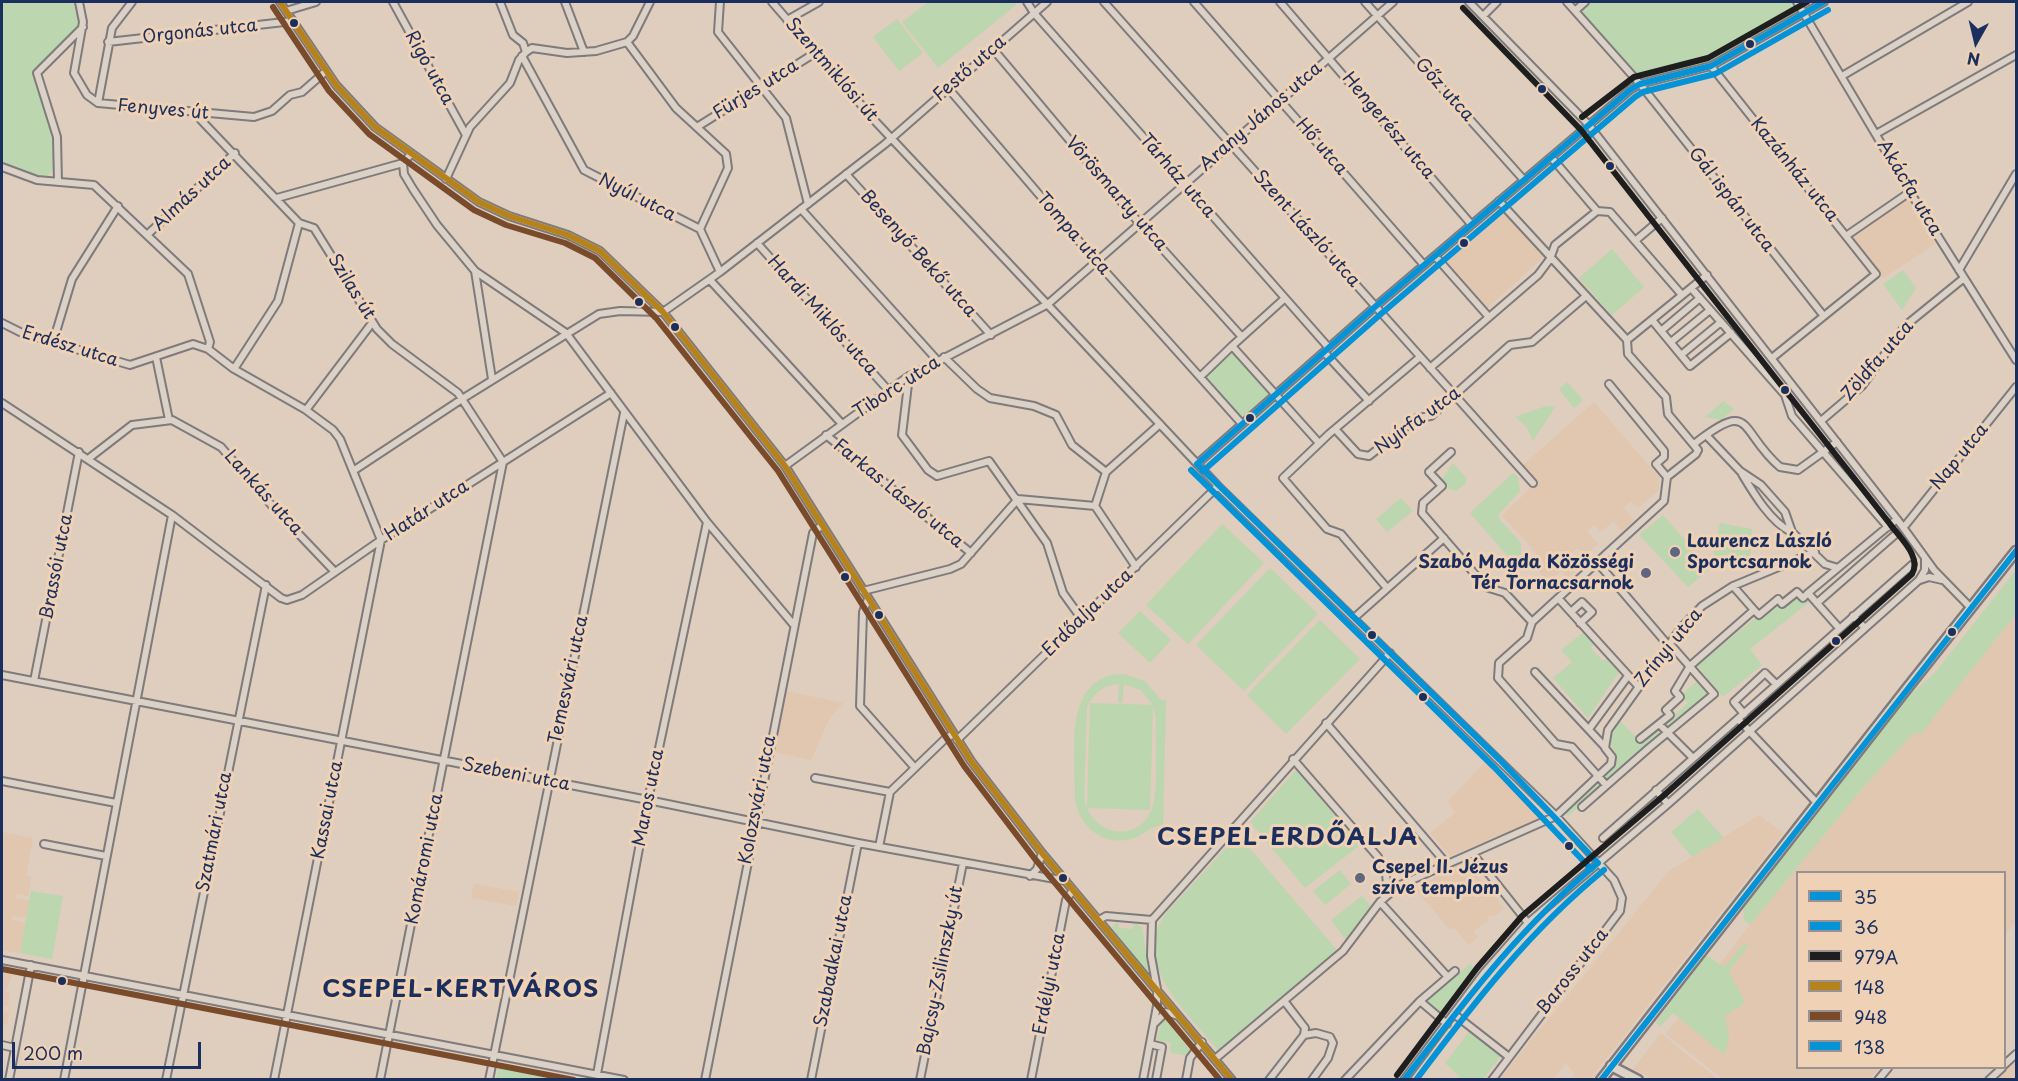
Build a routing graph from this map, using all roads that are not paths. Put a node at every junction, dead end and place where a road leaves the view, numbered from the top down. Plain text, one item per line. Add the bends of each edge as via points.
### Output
1 (79, 2) edge
2 (132, 2) edge
3 (280, 2) edge
4 (316, 2) edge
5 (393, 2) edge
6 (500, 2) edge
7 (565, 2) edge
8 (650, 2) edge
9 (720, 2) edge
10 (772, 2) edge
11 (819, 2) edge
12 (1027, 2) edge
13 (1047, 2) edge
14 (1104, 2) edge
15 (1194, 2) edge
16 (1280, 2) edge
17 (1365, 2) edge
18 (1393, 2) edge
19 (1469, 2) edge
20 (1497, 2) edge
21 (1567, 2) edge
22 (1585, 2) edge
23 (1797, 2) edge
24 (1824, 2) edge
25 (1968, 2) edge
26 (286, 10) junction
27 (1576, 10) junction
28 (1034, 13) junction
29 (1804, 13) junction
30 (1378, 15) junction
31 (1483, 16) junction
32 (787, 20) junction
33 (293, 21) junction
34 (83, 26) junction
35 (108, 42) junction
36 (627, 42) junction
37 (993, 49) junction
38 (584, 52) junction
39 (815, 53) junction
40 (524, 54) junction
41 (2016, 55) edge
42 (1330, 57) junction
43 (1711, 66) junction
44 (326, 71) junction
45 (1842, 75) junction
46 (1640, 84) junction
47 (761, 87) junction
48 (948, 88) junction
49 (1280, 100) junction
50 (98, 103) junction
51 (201, 113) junction
52 (1588, 124) junction
53 (697, 127) junction
54 (1876, 134) junction
55 (466, 135) junction
56 (892, 137) junction
57 (1231, 145) junction
58 (235, 153) junction
59 (411, 154) junction
60 (1551, 157) junction
61 (403, 163) junction
62 (2, 167) edge
63 (846, 174) junction
64 (2016, 174) edge
65 (1523, 179) junction
66 (446, 180) junction
67 (58, 183) junction
68 (1185, 184) junction
69 (1910, 192) junction
70 (277, 198) junction
71 (1499, 201) junction
72 (808, 204) junction
73 (118, 206) junction
74 (801, 209) junction
75 (1597, 210) junction
76 (1662, 218) junction
77 (299, 223) junction
78 (1140, 224) junction
79 (1472, 224) junction
80 (700, 229) junction
81 (148, 234) junction
82 (1846, 236) junction
83 (1635, 241) junction
84 (757, 243) junction
85 (1435, 256) junction
86 (1550, 259) junction
87 (1096, 261) junction
88 (1424, 265) junction
89 (1959, 270) junction
90 (475, 271) junction
91 (720, 272) junction
92 (1707, 275) junction
93 (1964, 278) junction
94 (710, 279) junction
95 (1691, 288) junction
96 (1682, 295) junction
97 (1586, 296) junction
98 (1700, 298) junction
99 (1284, 299) junction
100 (1048, 304) junction
101 (1376, 306) junction
102 (1710, 310) junction
103 (663, 312) junction
104 (1823, 315) junction
105 (1488, 316) junction
106 (1652, 320) junction
107 (1721, 322) junction
108 (2, 323) edge
109 (372, 323) junction
110 (1661, 331) junction
111 (566, 333) junction
112 (1731, 333) junction
113 (991, 334) junction
114 (1242, 337) junction
115 (1627, 340) junction
116 (53, 342) junction
117 (1671, 342) junction
118 (1232, 346) junction
119 (208, 349) junction
120 (1326, 350) junction
121 (1681, 355) junction
122 (156, 357) junction
123 (944, 357) junction
124 (1420, 357) junction
125 (1772, 358) junction
126 (937, 360) junction
127 (2016, 360) edge
128 (1430, 368) junction
129 (234, 369) junction
130 (909, 375) junction
131 (1200, 377) junction
132 (492, 379) junction
133 (1609, 384) dead end
134 (2016, 387) edge
135 (888, 390) junction
136 (611, 393) junction
137 (1276, 395) junction
138 (1455, 396) junction
139 (462, 399) junction
140 (1369, 400) junction
141 (2, 403) edge
142 (306, 410) junction
143 (624, 412) junction
144 (169, 420) junction
145 (1821, 422) junction
146 (842, 424) junction
147 (1160, 424) junction
148 (1242, 424) junction
149 (1335, 429) junction
150 (826, 435) junction
151 (1706, 435) junction
152 (1837, 442) junction
153 (1319, 443) junction
154 (1694, 444) junction
155 (80, 452) junction
156 (1450, 452) dead end
157 (1823, 453) junction
158 (88, 459) junction
159 (503, 462) junction
160 (1197, 464) junction
161 (785, 466) junction
162 (353, 471) junction
163 (1740, 471) junction
164 (1106, 472) junction
165 (1667, 477) junction
166 (1533, 483) dead end
167 (1218, 486) junction
168 (1018, 499) junction
169 (1095, 506) junction
170 (172, 515) junction
171 (1897, 519) junction
172 (707, 522) junction
173 (822, 525) junction
174 (1887, 527) junction
175 (1904, 527) junction
176 (1792, 532) junction
177 (1897, 533) dead end
178 (1444, 538) junction
179 (381, 540) junction
180 (1815, 552) junction
181 (2016, 552) edge
182 (970, 553) junction
183 (1925, 557) junction
184 (1597, 562) junction
185 (1913, 564) dead end
186 (1136, 567) junction
187 (1838, 568) junction
188 (335, 572) junction
189 (1916, 582) junction
190 (1945, 582) junction
191 (266, 585) junction
192 (1733, 586) junction
193 (1387, 588) junction
194 (863, 591) junction
195 (1808, 593) junction
196 (868, 599) junction
197 (1559, 599) junction
198 (1817, 603) junction
199 (1971, 608) junction
200 (1754, 610) junction
201 (1571, 612) junction
202 (1853, 616) junction
203 (1081, 618) junction
204 (1354, 618) junction
205 (1532, 622) junction
206 (1580, 623) junction
207 (793, 624) junction
208 (1839, 628) junction
209 (1865, 628) junction
210 (1669, 644) junction
211 (1390, 653) junction
212 (1690, 666) junction
213 (1535, 672) dead end
214 (2, 675) edge
215 (1628, 676) junction
216 (34, 681) junction
217 (1776, 684) junction
218 (1638, 686) junction
219 (137, 701) junction
220 (1741, 716) junction
221 (237, 721) junction
222 (1326, 723) junction
223 (1659, 724) junction
224 (1589, 729) junction
225 (1749, 730) junction
226 (1667, 732) junction
227 (956, 737) junction
228 (1640, 739) dead end
229 (342, 742) junction
230 (1605, 748) junction
231 (1693, 758) junction
232 (1293, 759) junction
233 (445, 761) junction
234 (915, 768) junction
235 (1598, 776) junction
236 (815, 778) dead end
237 (2, 781) edge
238 (548, 782) junction
239 (1606, 785) junction
240 (1656, 790) junction
241 (890, 792) junction
242 (648, 800) junction
243 (116, 803) junction
244 (1816, 803) junction
245 (1668, 804) junction
246 (1582, 807) dead end
247 (1556, 816) junction
248 (754, 822) junction
249 (1603, 838) dead end
250 (858, 843) junction
251 (44, 844) dead end
252 (879, 847) junction
253 (1042, 853) junction
254 (1473, 854) junction
255 (106, 856) junction
256 (1598, 862) junction
257 (963, 863) junction
258 (1446, 863) junction
259 (1030, 876) junction
260 (1066, 881) junction
261 (1073, 890) junction
262 (1388, 894) junction
263 (1380, 902) junction
264 (1119, 917) junction
265 (1098, 920) junction
266 (1152, 920) junction
267 (1528, 923) junction
268 (1109, 933) junction
269 (2, 960) edge
270 (31, 965) junction
271 (1455, 971) dead end
272 (82, 974) junction
273 (1447, 976) junction
274 (1157, 989) junction
275 (183, 994) junction
276 (1420, 1001) junction
277 (1285, 1002) junction
278 (1454, 1014) junction
279 (287, 1015) junction
280 (1182, 1018) junction
281 (1447, 1024) junction
282 (1153, 1026) junction
283 (389, 1035) junction
284 (1304, 1035) junction
285 (1202, 1042) junction
286 (1150, 1044) junction
287 (2, 1045) edge
288 (15, 1048) junction
289 (494, 1054) junction
290 (1509, 1057) junction
291 (1215, 1059) junction
292 (1611, 1066) junction
293 (2000, 1069) edge
294 (597, 1074) junction
295 (9, 1080) edge
296 (64, 1080) edge
297 (166, 1080) edge
298 (274, 1080) edge
299 (380, 1080) edge
300 (489, 1080) edge
301 (624, 1080) edge
302 (705, 1080) edge
303 (811, 1080) edge
304 (920, 1080) edge
305 (1031, 1080) edge
306 (1143, 1080) edge
307 (1156, 1080) edge
308 (1186, 1080) edge
309 (1232, 1080) edge
310 (1269, 1080) edge
311 (1312, 1080) edge
312 (1344, 1080) edge
313 (1404, 1080) edge
314 (1492, 1080) edge
315 (1601, 1080) edge
316 (1638, 1080) edge
317 (1989, 1080) edge

1 - 34 street, Fenyves út
2 - 35 street via 112,28
3 - 26 street
4 - 26 street
5 - 55 street, Rigó utca
6 - 40 street, Nyúl utca via 513,35 523,43
7 - 38 street
8 - 36 street
9 - 47 street via 718,32
10 - 32 street, Szentmiklósi út
11 - 32 street
12 - 28 street, Tárház utca
13 - 28 street, Festő utca
14 - 57 street, Szent László utca
15 - 49 street, Hő utca
16 - 42 street, Hengerész utca
17 - 30 street, Gőz utca
18 - 30 street, Arany János utca
19 - 31 street
20 - 31 street
21 - 27 street
22 - 27 street
23 - 29 street, Akácfa utca
24 - 29 street
25 - 45 street
26 - 33 street
27 - 46 street, Gál ispán utca
28 - 37 street, Festő utca
28 - 68 street, Tárház utca
29 - 43 street
29 - 45 street, Akácfa utca
30 - 42 street, Arany János utca
30 - 65 street, Gőz utca
31 - 52 street
32 - 39 street, Szentmiklósi út
33 - 35 street, Orgonás utca
33 - 44 street
34 - 50 street, Fenyves út via 74,73 87,95
34 - 67 street via 37,73 57,137
35 - 50 street
36 - 38 street
36 - 53 street via 670,101
37 - 48 street, Festő utca
37 - 78 street, Vörösmarty utca
38 - 40 street via 532,48
39 - 47 street, Fürjes utca
39 - 56 street, Szentmiklósi út
40 - 55 street via 510,83
40 - 80 street, Nyúl utca via 584,170
41 - 54 street
42 - 49 street, Arany János utca
42 - 79 street, Hengerész utca
43 - 46 street
43 - 82 street, Kazánház utca
44 - 51 street, Fenyves út via 272,111 254,117
44 - 59 street via 358,111
45 - 54 street, Akácfa utca
46 - 52 street
46 - 104 street, Gál ispán utca
47 - 53 street, Fürjes utca
47 - 72 street via 786,118
48 - 56 street, Festő utca
48 - 87 street, Tompa utca
49 - 57 street, Arany János utca
49 - 88 street, Hő utca
50 - 51 street, Fenyves út
51 - 58 street, Szilas út via 201,120
52 - 60 street
52 - 76 street
53 - 80 street via 728,160 728,168
54 - 69 street, Akácfa utca
55 - 66 street
56 - 63 street, Festő utca
56 - 100 street, Szentmiklósi út
57 - 68 street, Arany János utca
57 - 101 street, Szent László utca
58 - 70 street, Szilas út
58 - 81 street, Almás utca
59 - 61 street
59 - 66 street
60 - 65 street
60 - 75 street
61 - 70 street
61 - 90 street via 404,174 413,189
62 - 67 street
63 - 72 street, Festő utca
63 - 113 street, Besenyő Bekő utca
64 - 89 street
65 - 71 street
66 - 103 street via 492,209 600,250
67 - 73 street via 94,185
68 - 78 street, Arany János utca
68 - 99 street, Tárház utca
69 - 82 street
69 - 89 street, Akácfa utca
70 - 77 street, Szilas út
71 - 79 street
71 - 86 street
72 - 74 street, Festő utca
73 - 81 street
73 - 116 street via 72,279
74 - 84 street, Festő utca
74 - 126 street
75 - 83 street via 1610,212
75 - 86 street via 1555,245
76 - 83 street
76 - 92 street
77 - 109 street, Szilas út via 314,228
77 - 129 street via 278,301
78 - 87 street, Arany János utca
78 - 114 street, Vörösmarty utca
79 - 85 street
80 - 91 street
81 - 119 street via 192,281 210,342
82 - 104 street, Kazánház utca via 1876,274
83 - 96 street
84 - 91 street, Festő utca
84 - 135 street, Hardi Miklós utca
85 - 88 street
85 - 105 street
86 - 97 street
86 - 105 street via 1538,275
87 - 100 street, Arany János utca
87 - 131 street, Tompa utca
88 - 101 street
89 - 93 street, Akácfa utca
90 - 111 street
90 - 132 street
91 - 94 street, Festő utca
92 - 95 street
92 - 125 street
93 - 127 street, Akácfa utca
93 - 145 street, Zöldfa utca via 1905,326 1862,386
94 - 103 street, Festő utca
94 - 146 street
95 - 96 street
95 - 98 street
96 - 106 street
97 - 115 street
97 - 138 street, Nyírfa utca via 1532,342 1510,345
98 - 102 street
98 - 110 street
99 - 114 street
99 - 120 street, Tárház utca
100 - 113 street, Tiborc utca
100 - 147 street, Szentmiklósi út
101 - 120 street
101 - 124 street, Szent László utca
102 - 107 street
102 - 117 street
103 - 111 street via 599,314
103 - 161 street
104 - 125 street
105 - 128 street
106 - 110 street
106 - 115 street
107 - 112 street
107 - 121 street
108 - 116 street, Erdész utca
109 - 139 street, Szilas út via 392,344
109 - 142 street
110 - 117 street
111 - 132 street
111 - 136 street
112 - 121 street via 1690,366
112 - 157 street via 1785,395 1792,417
113 - 123 street, Tiborc utca
114 - 118 street
115 - 154 street via 1628,354 1666,397 1668,414
116 - 122 street, Erdész utca via 130,365
117 - 121 street
118 - 131 street
118 - 137 street
119 - 122 street, Erdész utca via 193,344
119 - 129 street
120 - 137 street
120 - 140 street, Tárház utca
122 - 144 street
123 - 126 street, Tiborc utca
123 - 164 street via 990,398 1035,406 1056,415 1072,445
124 - 128 street, Szent László utca
124 - 140 street
125 - 145 street
126 - 130 street, Tiborc utca
128 - 138 street, Szent László utca
129 - 142 street
130 - 135 street, Tiborc utca
130 - 168 street via 902,435 928,470 943,476 989,461
131 - 148 street, Tompa utca
132 - 139 street
133 - 165 street via 1664,451 1664,457 1656,464
134 - 175 street, Nap utca
135 - 146 street, Tiborc utca
136 - 143 street
136 - 159 street, Határ utca
137 - 148 street
137 - 153 street
138 - 149 street, Nyírfa utca via 1431,416 1417,418 1369,456 1358,454
138 - 166 street, Szent László utca
139 - 159 street, Szilas út
139 - 162 street
140 - 149 street
141 - 155 street, Határ utca
142 - 162 street via 333,430
143 - 172 street
143 - 238 street, Temesvári utca
144 - 158 street via 132,425
144 - 188 street, Lankás utca via 221,447
145 - 152 street
146 - 150 street, Tiborc utca
147 - 160 street, Szentmiklósi út
147 - 164 street
148 - 160 street
149 - 153 street
150 - 161 street, Tiborc utca
150 - 182 street, Farkas László utca
151 - 154 street
151 - 157 street via 1722,422 1740,422 1775,463 1785,469 1803,468
151 - 163 street
152 - 157 street
152 - 171 street
153 - 193 street via 1285,474 1284,481 1327,530 1341,534
154 - 165 street via 1696,454
155 - 158 street, Határ utca
155 - 216 street, Brassói utca
156 - 178 street via 1429,472 1442,486 1423,503 1422,513
157 - 174 street
158 - 170 street, Határ utca
159 - 179 street, Határ utca
159 - 233 street, Komáromi utca
160 - 167 street, Szentmiklósi út
161 - 173 street
162 - 179 street
163 - 176 street via 1754,494
163 - 176 street via 1761,485 1785,512
164 - 169 street
165 - 184 street via 1664,501
167 - 186 street, Erdőalja utca
167 - 204 street, Baross utca
168 - 169 street
168 - 182 street
168 - 203 street via 1047,543 1063,593
169 - 186 street
170 - 191 street, Határ utca
170 - 219 street
171 - 174 street
171 - 175 street
172 - 207 street
172 - 242 street, Maros utca
173 - 194 street
173 - 207 street, Kolozsvári utca via 813,533
174 - 187 street
175 - 183 street
176 - 180 street
177 - 198 street
178 - 193 street
178 - 205 street via 1486,587 1505,593
179 - 188 street, Határ utca
179 - 229 street, Kassai utca
180 - 187 street via 1829,567
180 - 192 street, Zrínyi utca
181 - 199 main road
182 - 194 street via 950,569
183 - 189 street via 1924,572
183 - 190 street
184 - 197 street
184 - 210 street
185 - 202 street
186 - 203 street, Erdőalja utca
187 - 195 street
188 - 191 street, Határ utca via 295,599 280,598
189 - 190 street via 1934,577
189 - 209 street
190 - 199 street
191 - 221 street, Szatmári utca
192 - 200 street
192 - 210 street, Zrínyi utca via 1693,614
193 - 204 street
194 - 196 street
195 - 198 street
195 - 200 street via 1803,598 1797,592 1782,604 1778,599 1759,615
196 - 227 street
196 - 234 street via 863,612 860,706
197 - 201 street
197 - 205 street
198 - 208 street
199 - 244 main road
200 - 212 street
201 - 206 street
201 - 206 street via 1582,602 1592,612
202 - 208 street
202 - 209 street
203 - 227 street, Erdőalja utca
204 - 211 street, Baross utca
205 - 235 street via 1527,638 1499,663 1498,678 1556,744 1572,747
206 - 215 street
207 - 248 street, Kolozsvári utca
208 - 217 street
209 - 225 street
210 - 212 street
210 - 218 street, Zrínyi utca
211 - 222 street
211 - 247 street, Baross utca
212 - 223 street via 1675,691 1680,697 1666,710 1670,715
212 - 226 street via 1714,694
213 - 224 street
214 - 216 street, Szebeni utca
215 - 218 street
215 - 224 street
216 - 219 street, Szebeni utca
217 - 220 street
217 - 220 street via 1765,673 1734,702
218 - 230 street, Zrínyi utca via 1608,730
219 - 221 street, Szebeni utca
219 - 243 street
220 - 225 street
220 - 231 street
221 - 229 street, Szebeni utca
221 - 275 street, Szatmári utca
222 - 232 street
222 - 258 street
223 - 226 street
223 - 228 street
224 - 230 street
225 - 244 street
225 - 245 street
226 - 231 street
226 - 239 street
227 - 234 street, Erdőalja utca
227 - 253 street
229 - 233 street, Szebeni utca
229 - 279 street, Kassai utca
230 - 235 street, Zrínyi utca via 1612,762
231 - 240 street
232 - 262 street via 1378,857 1386,874
232 - 266 street
233 - 238 street, Szebeni utca
233 - 283 street, Komáromi utca
234 - 241 street, Erdőalja utca
235 - 239 street
235 - 247 street, Zrínyi utca
236 - 241 street
237 - 243 street
238 - 242 street, Szebeni utca
238 - 289 street, Temesvári utca
239 - 246 street
240 - 245 street
240 - 249 street
241 - 252 street
242 - 248 street, Szebeni utca
242 - 294 street, Maros utca
243 - 255 street
244 - 292 main road
245 - 256 street
247 - 254 street, Zrínyi utca
247 - 256 street, Baross utca
248 - 250 street, Szebeni utca
248 - 302 street, Kolozsvári utca
250 - 252 street, Szebeni utca
250 - 303 street, Szabadkai utca
251 - 255 street
252 - 257 street, Szebeni utca
253 - 259 street
253 - 260 street
254 - 258 street, Zrínyi utca
254 - 267 street
255 - 272 street
256 - 267 street
256 - 290 street, Baross utca via 1614,880 1622,898 1620,911
257 - 259 street, Szebeni utca
257 - 304 street, Bajcsy-Zsilinszky út
258 - 262 street, Zrínyi utca via 1404,882
259 - 260 street, Szebeni utca
260 - 261 street
261 - 265 street
261 - 305 street, Erdélyi utca via 1066,900
262 - 263 street, Zrínyi utca
263 - 273 street
263 - 277 street, Zrínyi utca via 1343,951
264 - 265 street
264 - 266 street
264 - 268 street via 1108,927
265 - 268 street
266 - 274 street via 1151,956
267 - 278 street
268 - 274 street
269 - 270 street
270 - 272 street
270 - 288 street
271 - 273 street
272 - 275 street
272 - 296 street
273 - 276 street
274 - 280 street
274 - 282 street
275 - 279 street
275 - 297 street, Szatmári utca
276 - 281 street
276 - 312 street
277 - 284 street via 1302,1021
277 - 291 street, Zrínyi utca
278 - 281 street
278 - 290 street
279 - 283 street
279 - 298 street, Kassai utca
280 - 282 street via 1166,1012
280 - 285 street
281 - 313 street
282 - 286 street
283 - 289 street
283 - 299 street, Komáromi utca
284 - 310 street
284 - 311 street via 1326,1035 1333,1043 1328,1058
285 - 291 street
285 - 308 street via 1190,1058
286 - 306 street
286 - 307 street via 1162,1047
287 - 288 street
288 - 295 street
289 - 294 street
289 - 300 street, Temesvári utca
290 - 314 street, Baross utca
291 - 309 street
292 - 315 main road
292 - 316 main road
293 - 317 street
294 - 301 street

